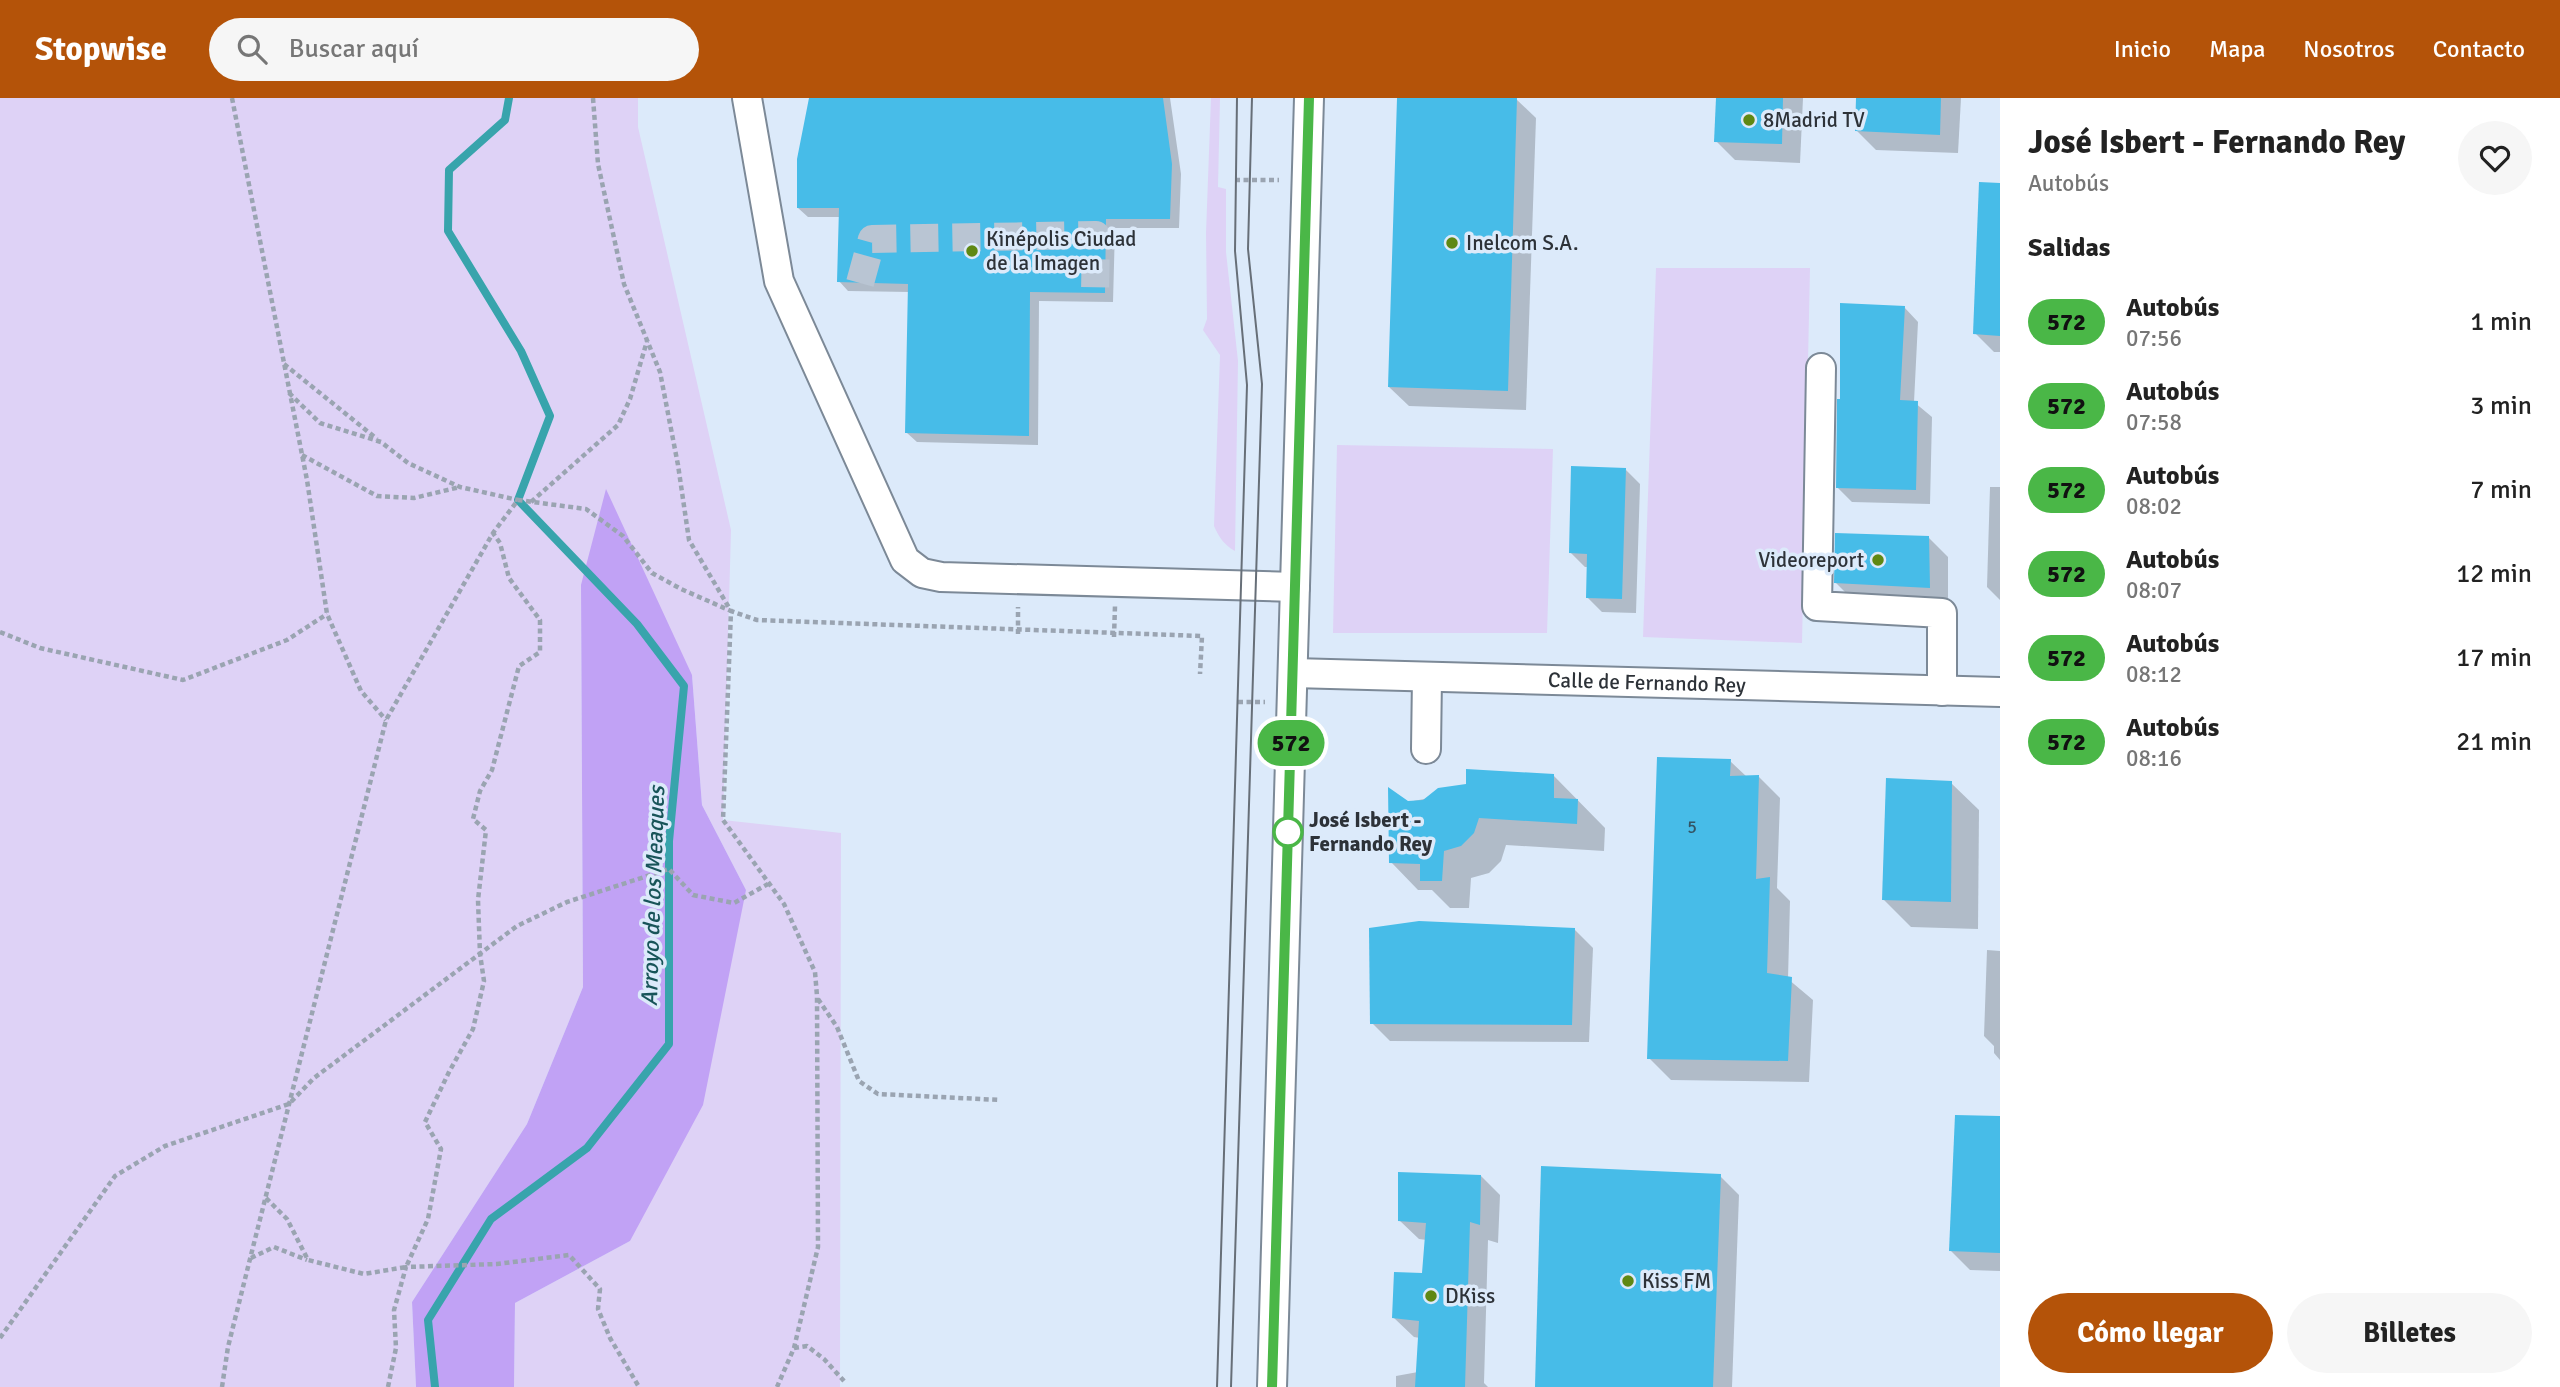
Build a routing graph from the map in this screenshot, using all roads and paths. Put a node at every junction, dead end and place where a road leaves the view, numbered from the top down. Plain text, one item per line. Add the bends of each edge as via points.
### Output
1 (232, 98) edge
2 (593, 98) edge
3 (747, 98) edge
4 (1309, 98) edge
5 (1235, 180) dead end
6 (1307, 181) junction
7 (647, 340) junction
8 (284, 363) junction
9 (1821, 368) dead end
10 (289, 393) junction
11 (381, 442) junction
12 (302, 455) junction
13 (460, 487) junction
14 (518, 500) junction
15 (531, 502) junction
16 (493, 533) junction
17 (1295, 587) junction
18 (731, 611) junction
19 (327, 614) junction
20 (0, 632) edge
21 (1293, 673) junction
22 (1200, 674) dead end
23 (1427, 677) junction
24 (1942, 691) junction
25 (2000, 692) edge
26 (386, 720) junction
27 (1426, 749) dead end
28 (768, 884) junction
29 (480, 954) junction
30 (817, 996) junction
31 (1000, 1100) dead end
32 (289, 1104) junction
33 (265, 1197) junction
34 (250, 1258) junction
35 (308, 1260) junction
36 (406, 1267) junction
37 (0, 1338) edge
38 (794, 1348) junction
39 (844, 1381) dead end
40 (222, 1387) edge
41 (388, 1387) edge
42 (639, 1387) edge
43 (777, 1387) edge
44 (1272, 1387) edge

1 - 8 path
2 - 7 path via 598,164 624,284
3 - 17 street via 779,281 905,560 922,573 942,577
4 - 6 street
5 - 6 path
6 - 17 street
7 - 15 path via 618,425
7 - 18 path via 660,372 689,540
8 - 10 path
8 - 11 path
9 - 24 street via 1816,606 1942,613
10 - 11 path via 320,423
10 - 12 path
11 - 13 path via 408,463
12 - 13 path via 377,496 414,498
12 - 19 path
13 - 14 path
14 - 15 path
14 - 16 path
15 - 18 path via 586,509 623,536 652,573
16 - 26 path
16 - 29 path via 500,542 509,578 540,620 540,652 519,666 492,770 480,791 473,819 486,830 478,900
17 - 21 street
18 - 22 path via 757,620 1202,635
18 - 28 path via 723,820
19 - 20 path via 287,640 183,680 40,648
19 - 26 path via 361,691
21 - 23 street, Calle de Fernando Rey
21 - 44 street
23 - 24 street, Calle de Fernando Rey
23 - 27 street
24 - 25 street, Calle de Fernando Rey
26 - 32 path
28 - 29 path via 734,903 692,895 669,869 567,902 517,926
28 - 30 path via 784,904 815,972
29 - 32 path via 314,1078
29 - 36 path via 484,981 473,1029 425,1122 441,1149 428,1219
30 - 31 path via 859,1081 878,1094
30 - 38 path via 818,1247
32 - 33 path
32 - 37 path via 165,1146 115,1176
33 - 34 path
33 - 35 path via 286,1219
34 - 35 path via 274,1247
34 - 40 path
35 - 36 path via 364,1275
36 - 41 path via 394,1310 396,1348
36 - 42 path via 497,1264 569,1255 600,1289 598,1309
38 - 39 path via 807,1346
38 - 43 path

